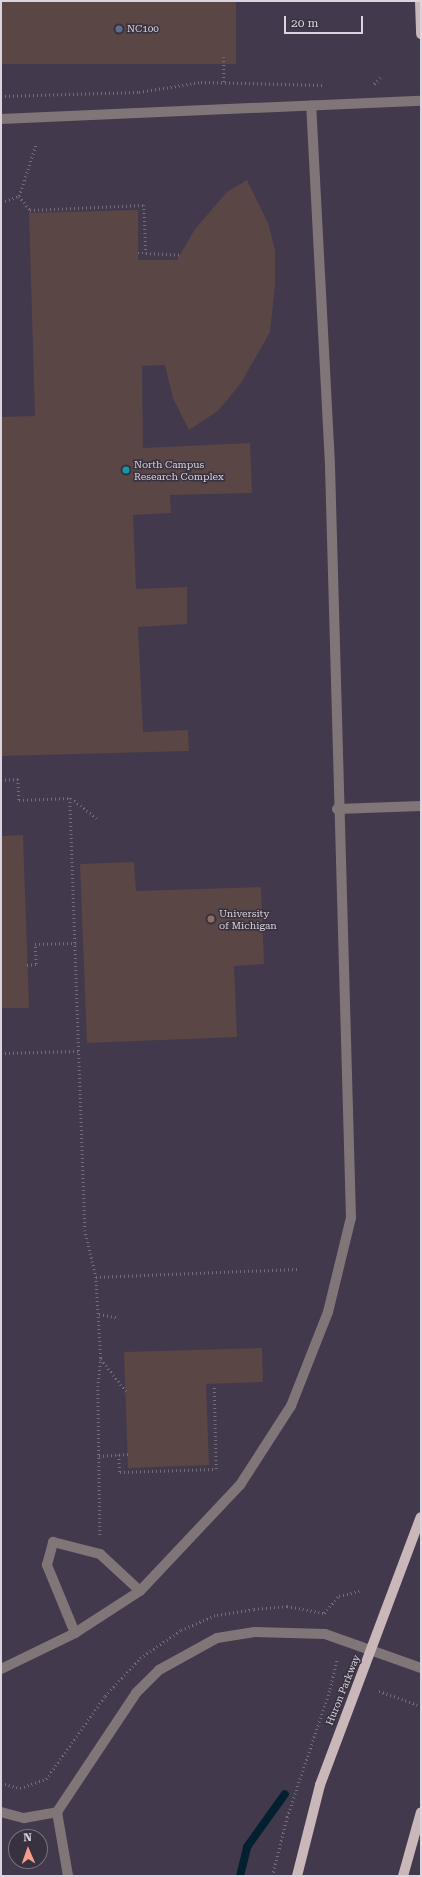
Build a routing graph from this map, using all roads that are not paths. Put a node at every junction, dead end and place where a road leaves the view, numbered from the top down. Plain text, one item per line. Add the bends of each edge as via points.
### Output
1 (420, 1) edge
2 (421, 34) edge
3 (421, 100) edge
4 (311, 106) junction
5 (1, 119) edge
6 (421, 806) edge
7 (337, 809) junction
8 (421, 1517) edge
9 (140, 1591) junction
10 (75, 1632) junction
11 (372, 1650) junction
12 (421, 1668) edge
13 (1, 1669) edge
14 (1, 1812) edge
15 (57, 1812) junction
16 (421, 1812) edge
17 (68, 1876) edge
18 (297, 1876) edge
19 (403, 1876) edge

1 - 2 main road
3 - 4 street
4 - 5 street
4 - 7 street via 330,465
6 - 7 street
7 - 9 street via 352,1218 328,1312 291,1406 240,1485
8 - 11 main road, Huron Parkway
9 - 10 street
9 - 10 street via 100,1554 53,1542 47,1565
10 - 13 street
11 - 12 street
11 - 15 street via 326,1634 255,1632 217,1638 181,1655 159,1670 136,1693
11 - 18 main road, Huron Parkway via 320,1785
14 - 15 street via 24,1818
15 - 17 street
16 - 19 main road

